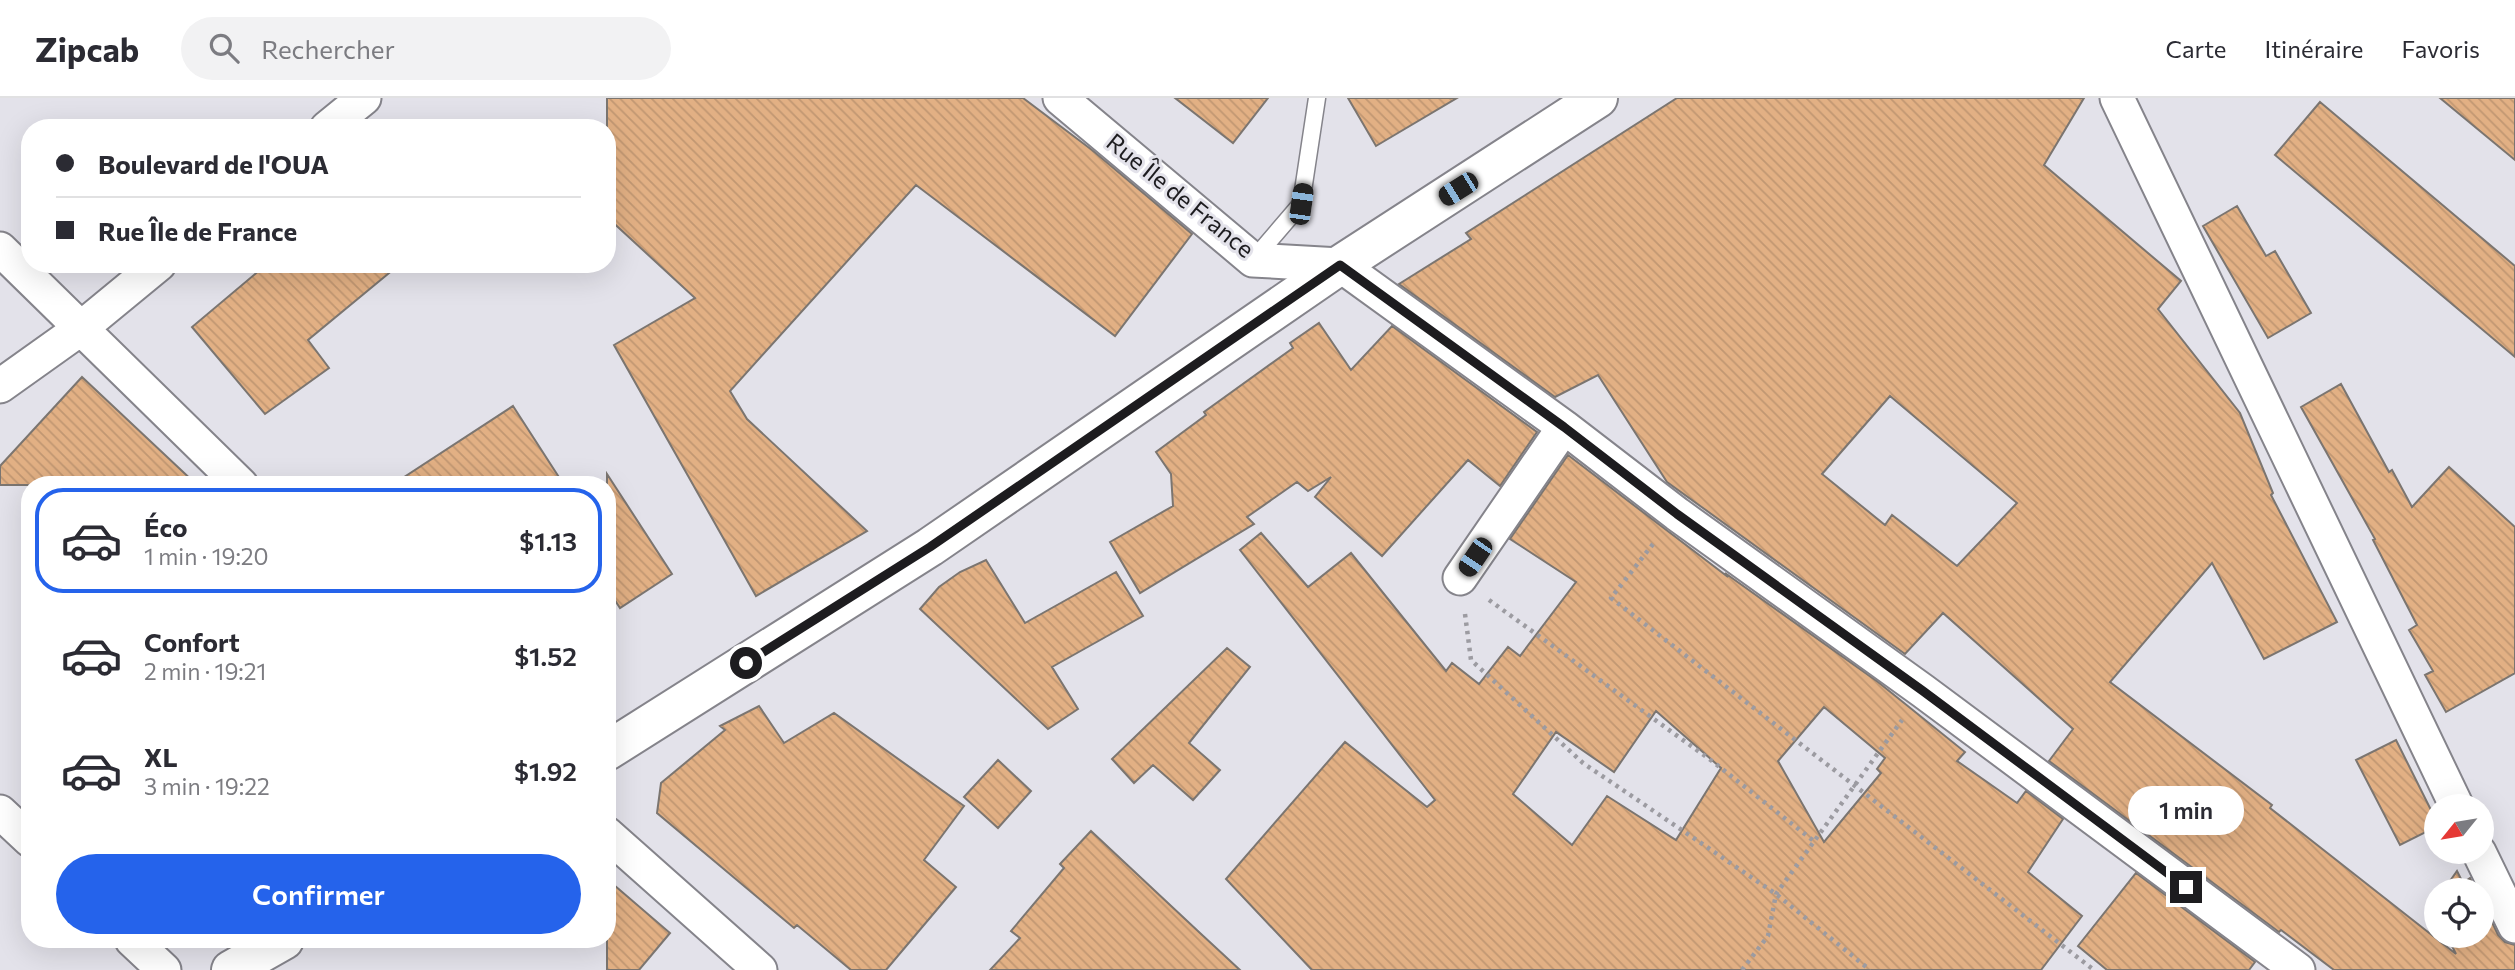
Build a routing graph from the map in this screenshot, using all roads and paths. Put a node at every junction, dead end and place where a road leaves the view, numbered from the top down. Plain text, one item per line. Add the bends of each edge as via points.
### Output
1 (364, 98) edge
2 (1060, 98) edge
3 (1317, 98) edge
4 (1598, 98) edge
5 (2117, 98) edge
6 (338, 119) edge
7 (0, 249) edge
8 (1253, 260) junction
9 (1340, 265) junction
10 (21, 270) edge
11 (24, 273) edge
12 (148, 273) edge
13 (80, 329) junction
14 (0, 386) edge
15 (1564, 427) junction
16 (232, 476) edge
17 (1677, 514) junction
18 (1460, 579) junction
19 (1923, 691) junction
20 (616, 745) edge
21 (1855, 784) junction
22 (2451, 794) edge
23 (0, 812) edge
24 (21, 832) edge
25 (616, 842) edge
26 (1815, 842) junction
27 (2485, 864) edge
28 (1776, 894) junction
29 (2515, 926) edge
30 (140, 948) edge
31 (270, 948) edge
32 (163, 970) edge
33 (231, 970) edge
34 (760, 970) edge
35 (1742, 970) edge
36 (1870, 970) edge
37 (2094, 970) edge
38 (2298, 970) edge

1 - 6 street
2 - 8 street, Rue Île de France
3 - 8 lane via 1301,204
4 - 9 main road
5 - 22 street
7 - 10 street
8 - 9 street, Rue Île de France
9 - 15 street
9 - 20 main road via 930,547
11 - 13 street
12 - 13 street
13 - 14 street
13 - 16 street
15 - 17 street
15 - 18 street
17 - 19 street
17 - 21 path via 1611,598
18 - 26 path via 1712,761
18 - 28 path via 1471,660 1583,764
19 - 21 path
19 - 38 street
21 - 26 path
21 - 37 path
23 - 24 street
25 - 34 street
26 - 28 path
27 - 29 street
28 - 35 path via 1768,936
28 - 36 path
30 - 32 street
31 - 33 main road

